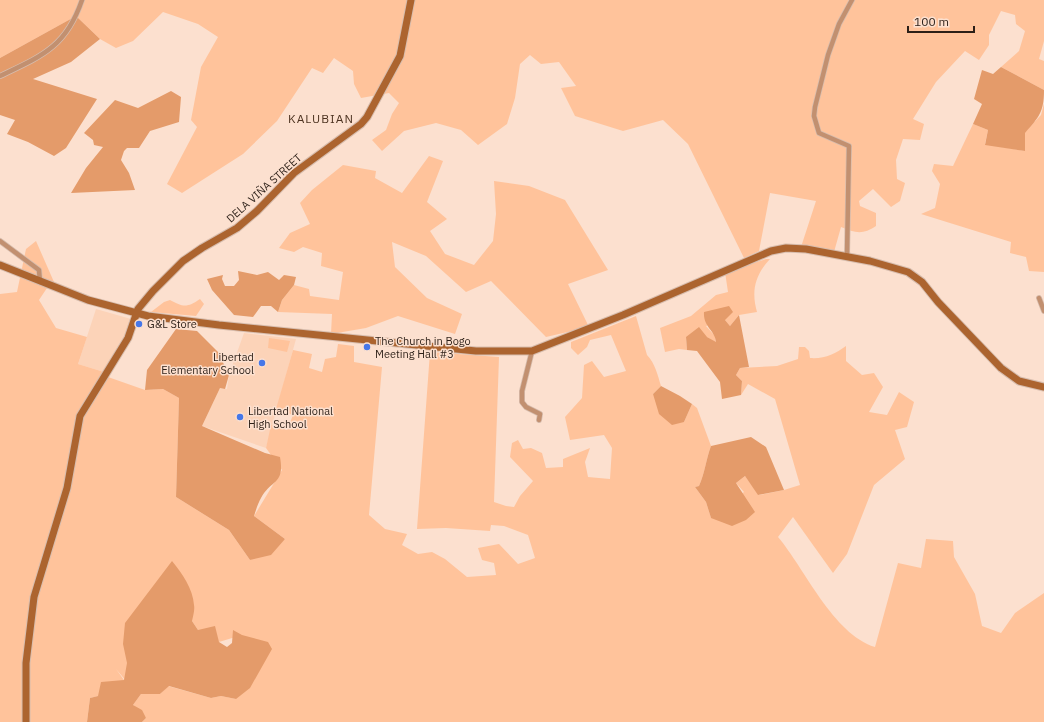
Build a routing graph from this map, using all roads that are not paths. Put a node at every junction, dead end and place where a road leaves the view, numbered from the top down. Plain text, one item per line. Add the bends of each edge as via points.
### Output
1 (82, 0) edge
2 (410, 0) edge
3 (852, 0) edge
4 (0, 76) edge
5 (0, 241) edge
6 (848, 256) junction
7 (0, 266) edge
8 (40, 282) junction
9 (1039, 298) dead end
10 (1044, 311) edge
11 (137, 313) junction
12 (532, 351) junction
13 (1044, 386) edge
14 (539, 420) dead end
15 (26, 722) edge

1 - 4 street via 68,31 54,46 33,60
2 - 11 street, DELA VIÑA STREET via 400,56 371,111 361,124 294,173 237,228 183,261 153,291
3 - 6 street via 839,24 828,55 814,116 819,133 849,146
5 - 8 street via 39,270
6 - 12 street via 806,249 786,248 770,251
6 - 13 street via 908,272 922,282 1001,368 1019,381
7 - 8 street
8 - 11 street via 88,300
9 - 10 street
11 - 12 street via 190,322 476,351
11 - 15 street, DELA VIÑA STREET via 128,338 80,416 67,488 34,597 26,663
12 - 14 street via 522,391 522,402 540,414

